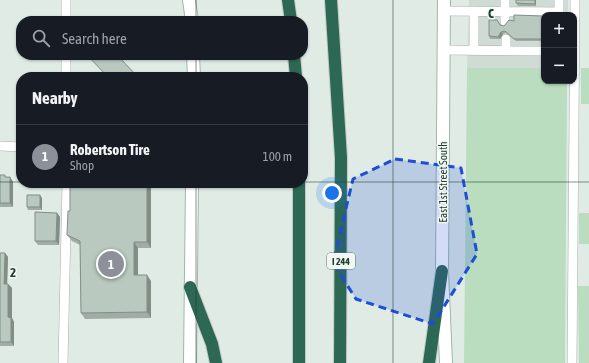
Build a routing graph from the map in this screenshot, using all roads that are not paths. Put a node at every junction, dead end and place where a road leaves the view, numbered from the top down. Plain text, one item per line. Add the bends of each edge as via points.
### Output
1 (66, 0) edge
2 (189, 0) edge
3 (288, 0) edge
4 (331, 0) edge
5 (505, 0) edge
6 (559, 0) edge
7 (575, 0) edge
8 (444, 6) edge
9 (474, 11) junction
10 (505, 12) junction
11 (559, 12) edge
12 (541, 13) edge
13 (66, 16) edge
14 (191, 16) edge
15 (290, 16) edge
16 (505, 22) edge
17 (506, 39) dead end
18 (444, 50) junction
19 (474, 50) junction
20 (506, 50) junction
21 (541, 51) edge
22 (66, 60) edge
23 (193, 60) edge
24 (294, 60) edge
25 (66, 72) edge
26 (194, 72) edge
27 (296, 72) edge
28 (0, 146) edge
29 (16, 147) edge
30 (66, 188) edge
31 (192, 188) edge
32 (299, 188) edge
33 (442, 271) junction
34 (190, 287) junction
35 (63, 363) edge
36 (190, 363) edge
37 (216, 363) edge
38 (299, 363) edge
39 (340, 363) edge
40 (429, 363) edge
41 (446, 363) edge
42 (572, 363) edge

1 - 13 lane
2 - 14 main road
3 - 15 highway
4 - 39 highway, I 244 via 341,158
5 - 10 lane
6 - 11 lane
7 - 42 lane
8 - 9 lane
8 - 18 main road, East 1st Street South
9 - 10 lane
9 - 19 lane
10 - 12 lane
10 - 16 lane
17 - 20 lane
18 - 19 lane
18 - 33 main road, East 1st Street South
19 - 20 lane
20 - 21 lane
22 - 25 lane
23 - 26 main road
24 - 27 highway
28 - 29 lane
30 - 35 lane
31 - 34 main road
32 - 38 highway
33 - 40 highway
33 - 41 main road, East 1st Street South
34 - 36 main road
34 - 37 highway via 212,344

